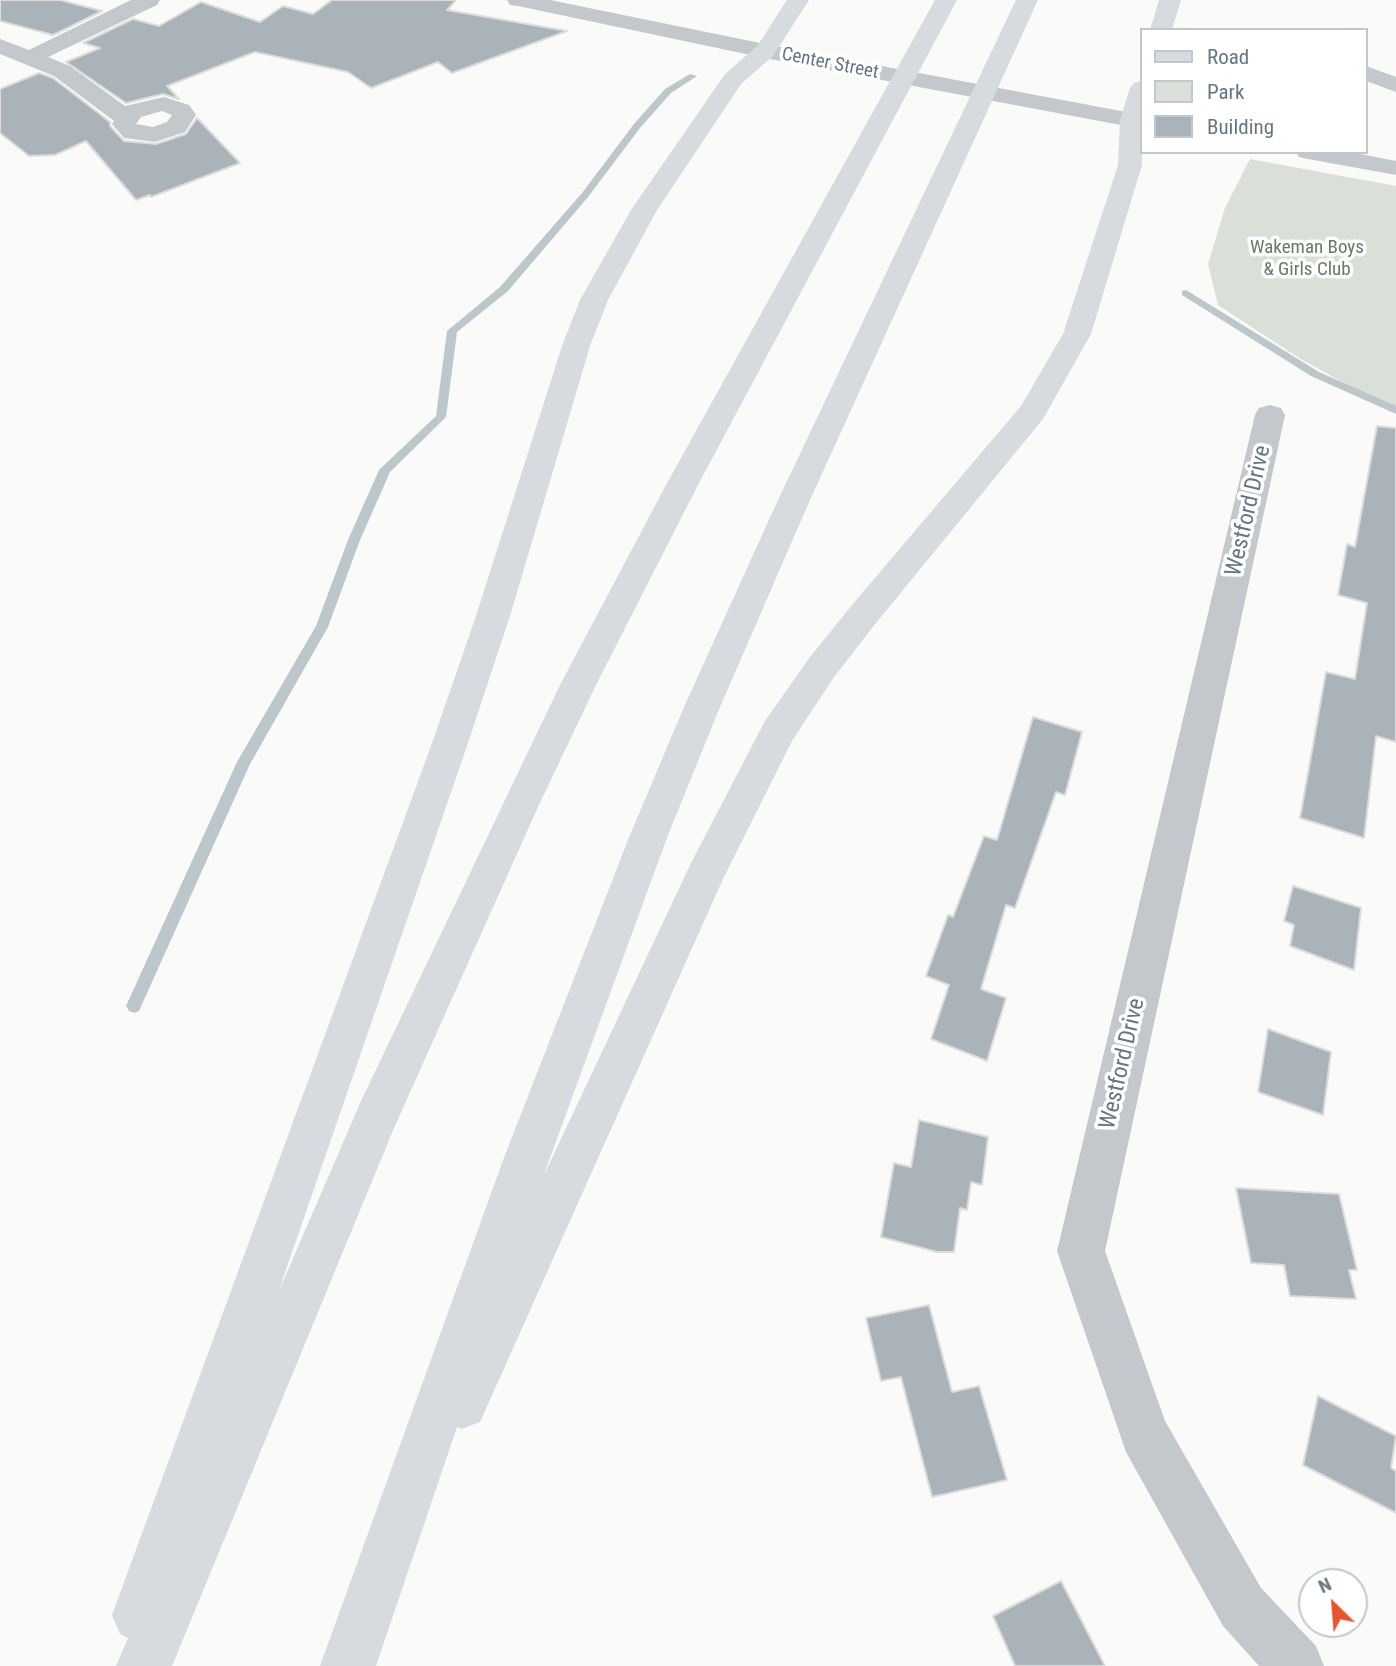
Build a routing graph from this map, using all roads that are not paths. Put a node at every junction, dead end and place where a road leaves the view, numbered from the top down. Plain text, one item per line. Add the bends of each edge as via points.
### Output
1 (518, 0) edge
2 (798, 0) edge
3 (946, 0) edge
4 (1027, 0) edge
5 (1170, 0) edge
6 (141, 1) edge
7 (1162, 28) edge
8 (0, 46) edge
9 (765, 51) junction
10 (30, 58) junction
11 (1368, 74) edge
12 (1396, 85) edge
13 (1139, 110) edge
14 (126, 118) dead end
15 (1319, 154) edge
16 (1396, 168) edge
17 (1270, 415) dead end
18 (366, 1613) junction
19 (120, 1666) edge
20 (144, 1666) edge
21 (348, 1666) edge
22 (1296, 1666) edge

1 - 9 street, Center Street
2 - 9 main road
3 - 20 main road via 638,567 525,794 366,1141
4 - 18 main road via 783,524 649,835 514,1194
5 - 7 main road
6 - 10 street
8 - 10 street
9 - 13 street, Center Street
9 - 19 main road via 733,79 644,210 594,300 449,746
10 - 14 street via 62,71
11 - 12 street
13 - 18 main road via 1130,165 1077,334 1032,412 864,614 778,732 706,873
15 - 16 street
17 - 22 street, Westford Drive via 1081,1251 1144,1434 1242,1607
18 - 21 main road

